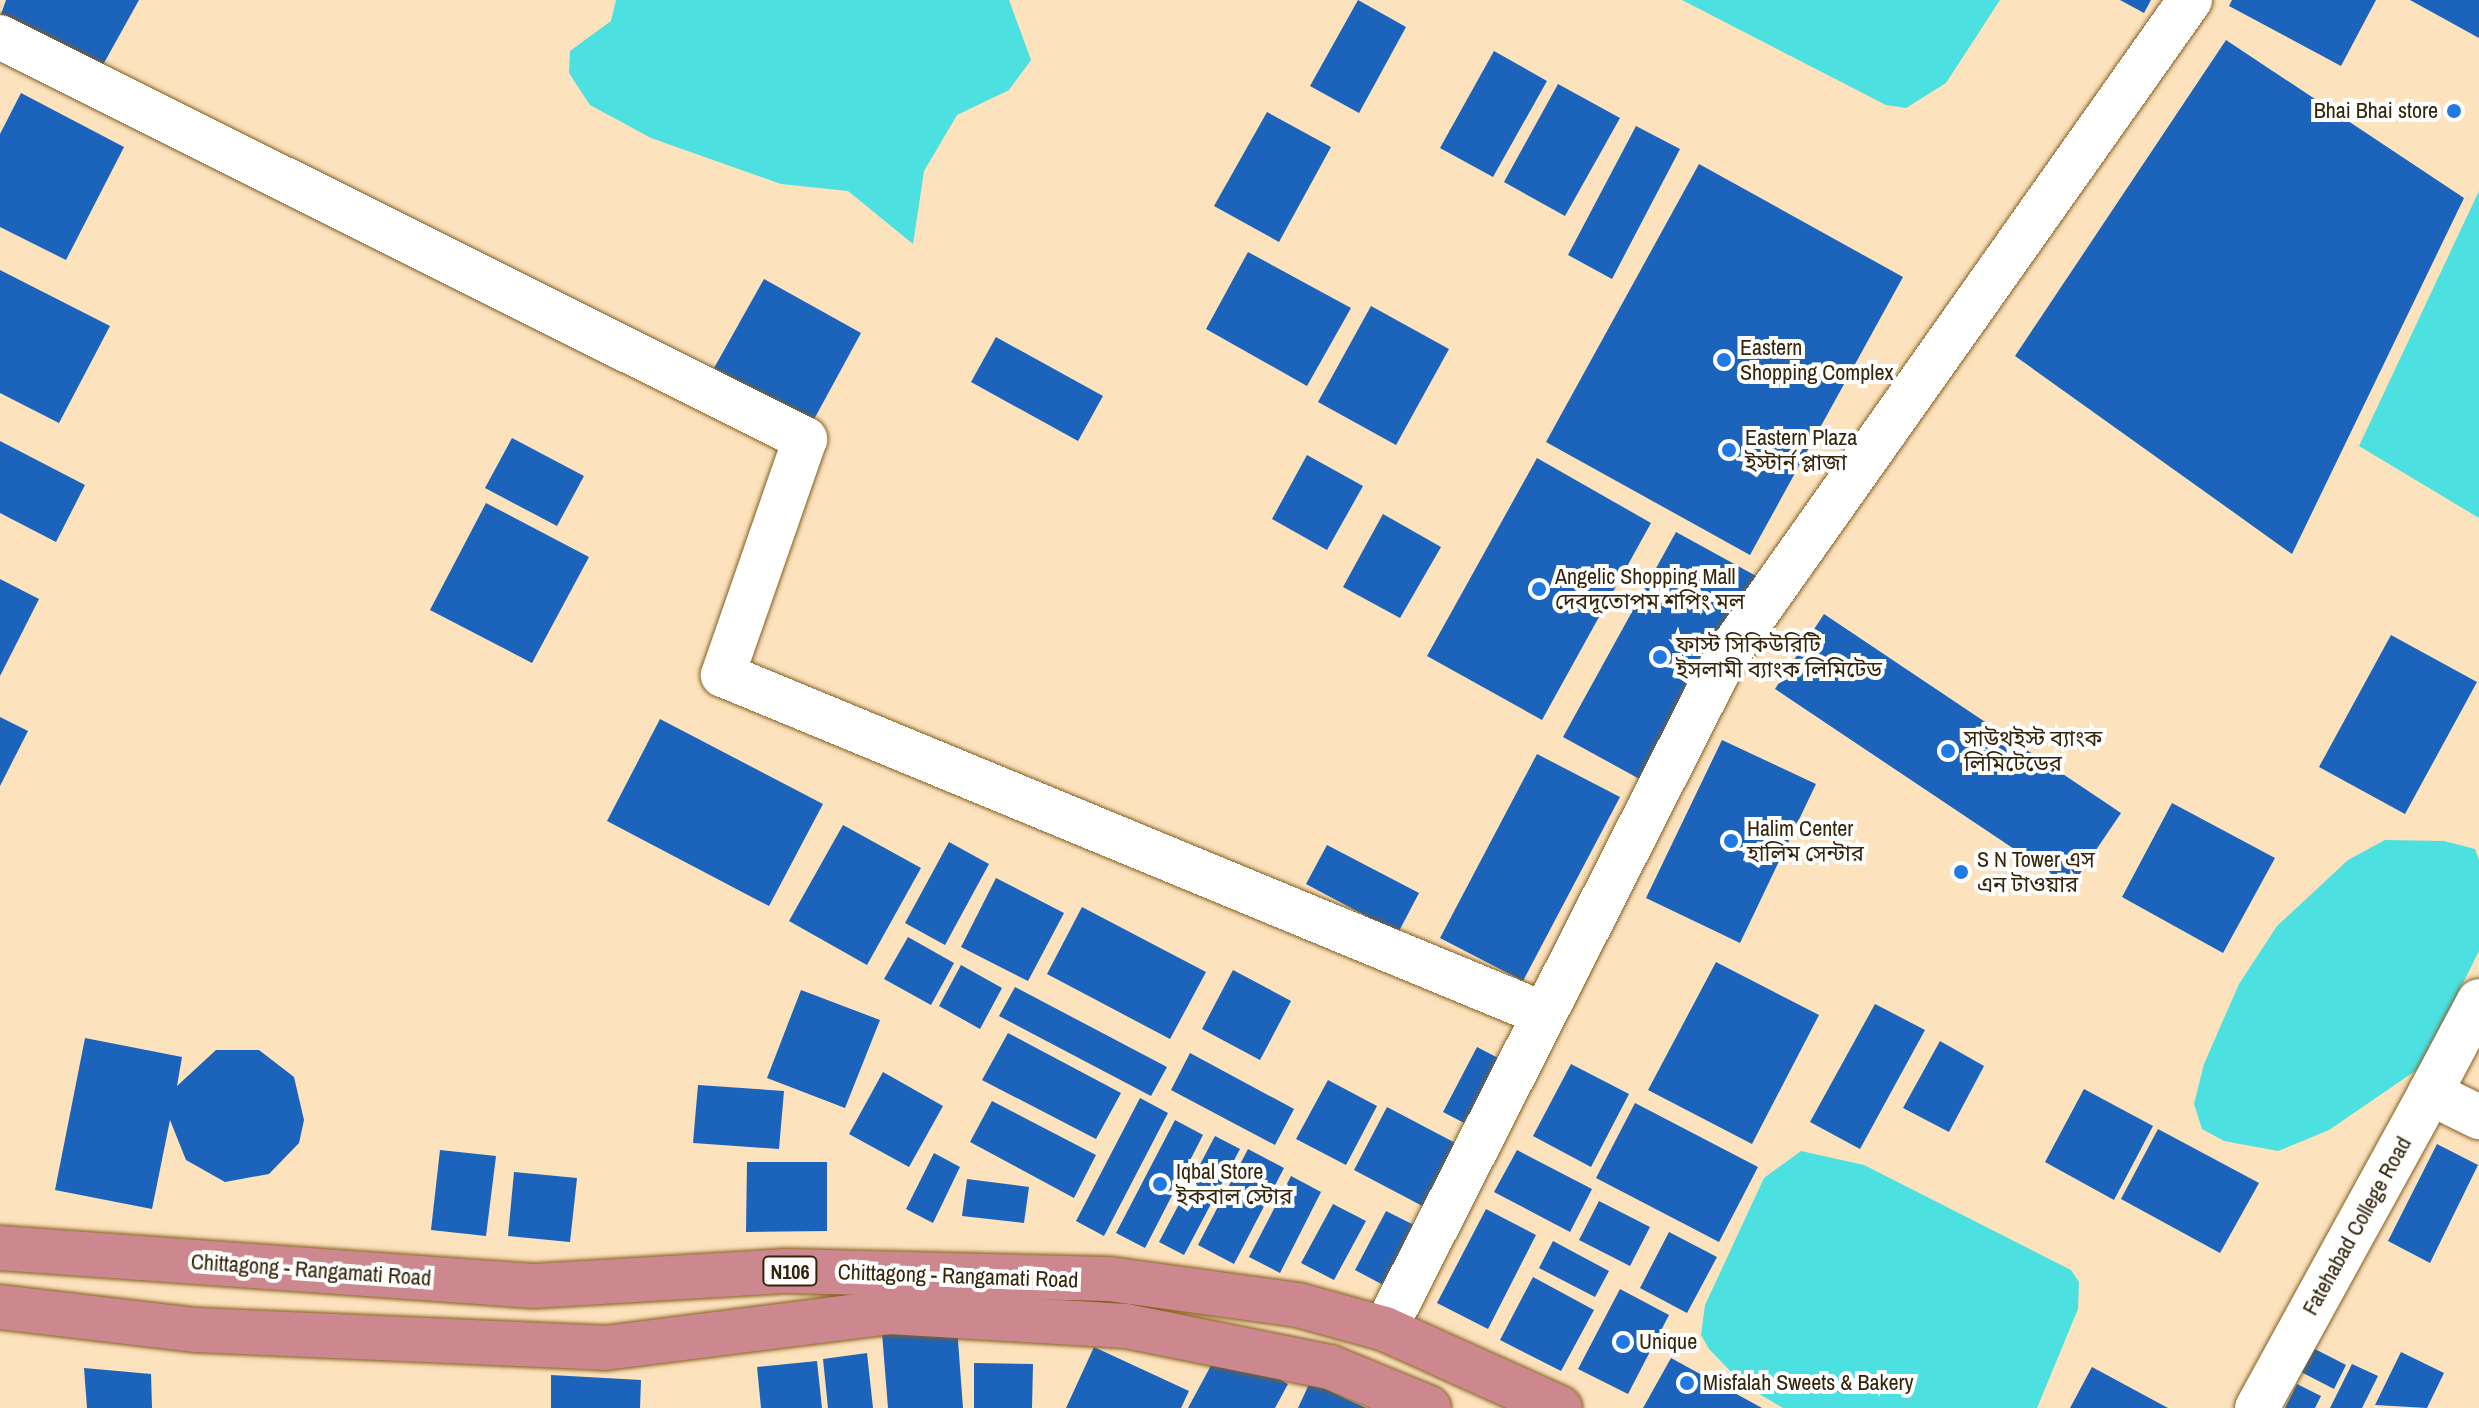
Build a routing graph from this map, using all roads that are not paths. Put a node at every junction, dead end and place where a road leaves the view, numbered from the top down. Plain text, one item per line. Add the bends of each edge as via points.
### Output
1 (2190, 0) edge
2 (0, 37) edge
3 (2479, 1001) edge
4 (1544, 1014) junction
5 (2430, 1093) junction
6 (2479, 1117) edge
7 (0, 1248) edge
8 (0, 1307) edge
9 (1385, 1329) junction
10 (1429, 1408) edge
11 (1560, 1408) edge
12 (2257, 1408) edge

1 - 4 street via 1725,658
2 - 4 street via 805,439 723,675
3 - 5 street, Fatehabad College Road
4 - 9 street
5 - 6 street
5 - 12 street, Fatehabad College Road
7 - 9 highway, Chittagong - Rangamati Road / N106 via 534,1286 785,1271 1109,1279 1298,1305
8 - 10 highway, Chittagong - Rangamati Road via 196,1330 605,1348 889,1312 1126,1326 1330,1367
9 - 11 highway, Chittagong - Rangamati Road / N106

